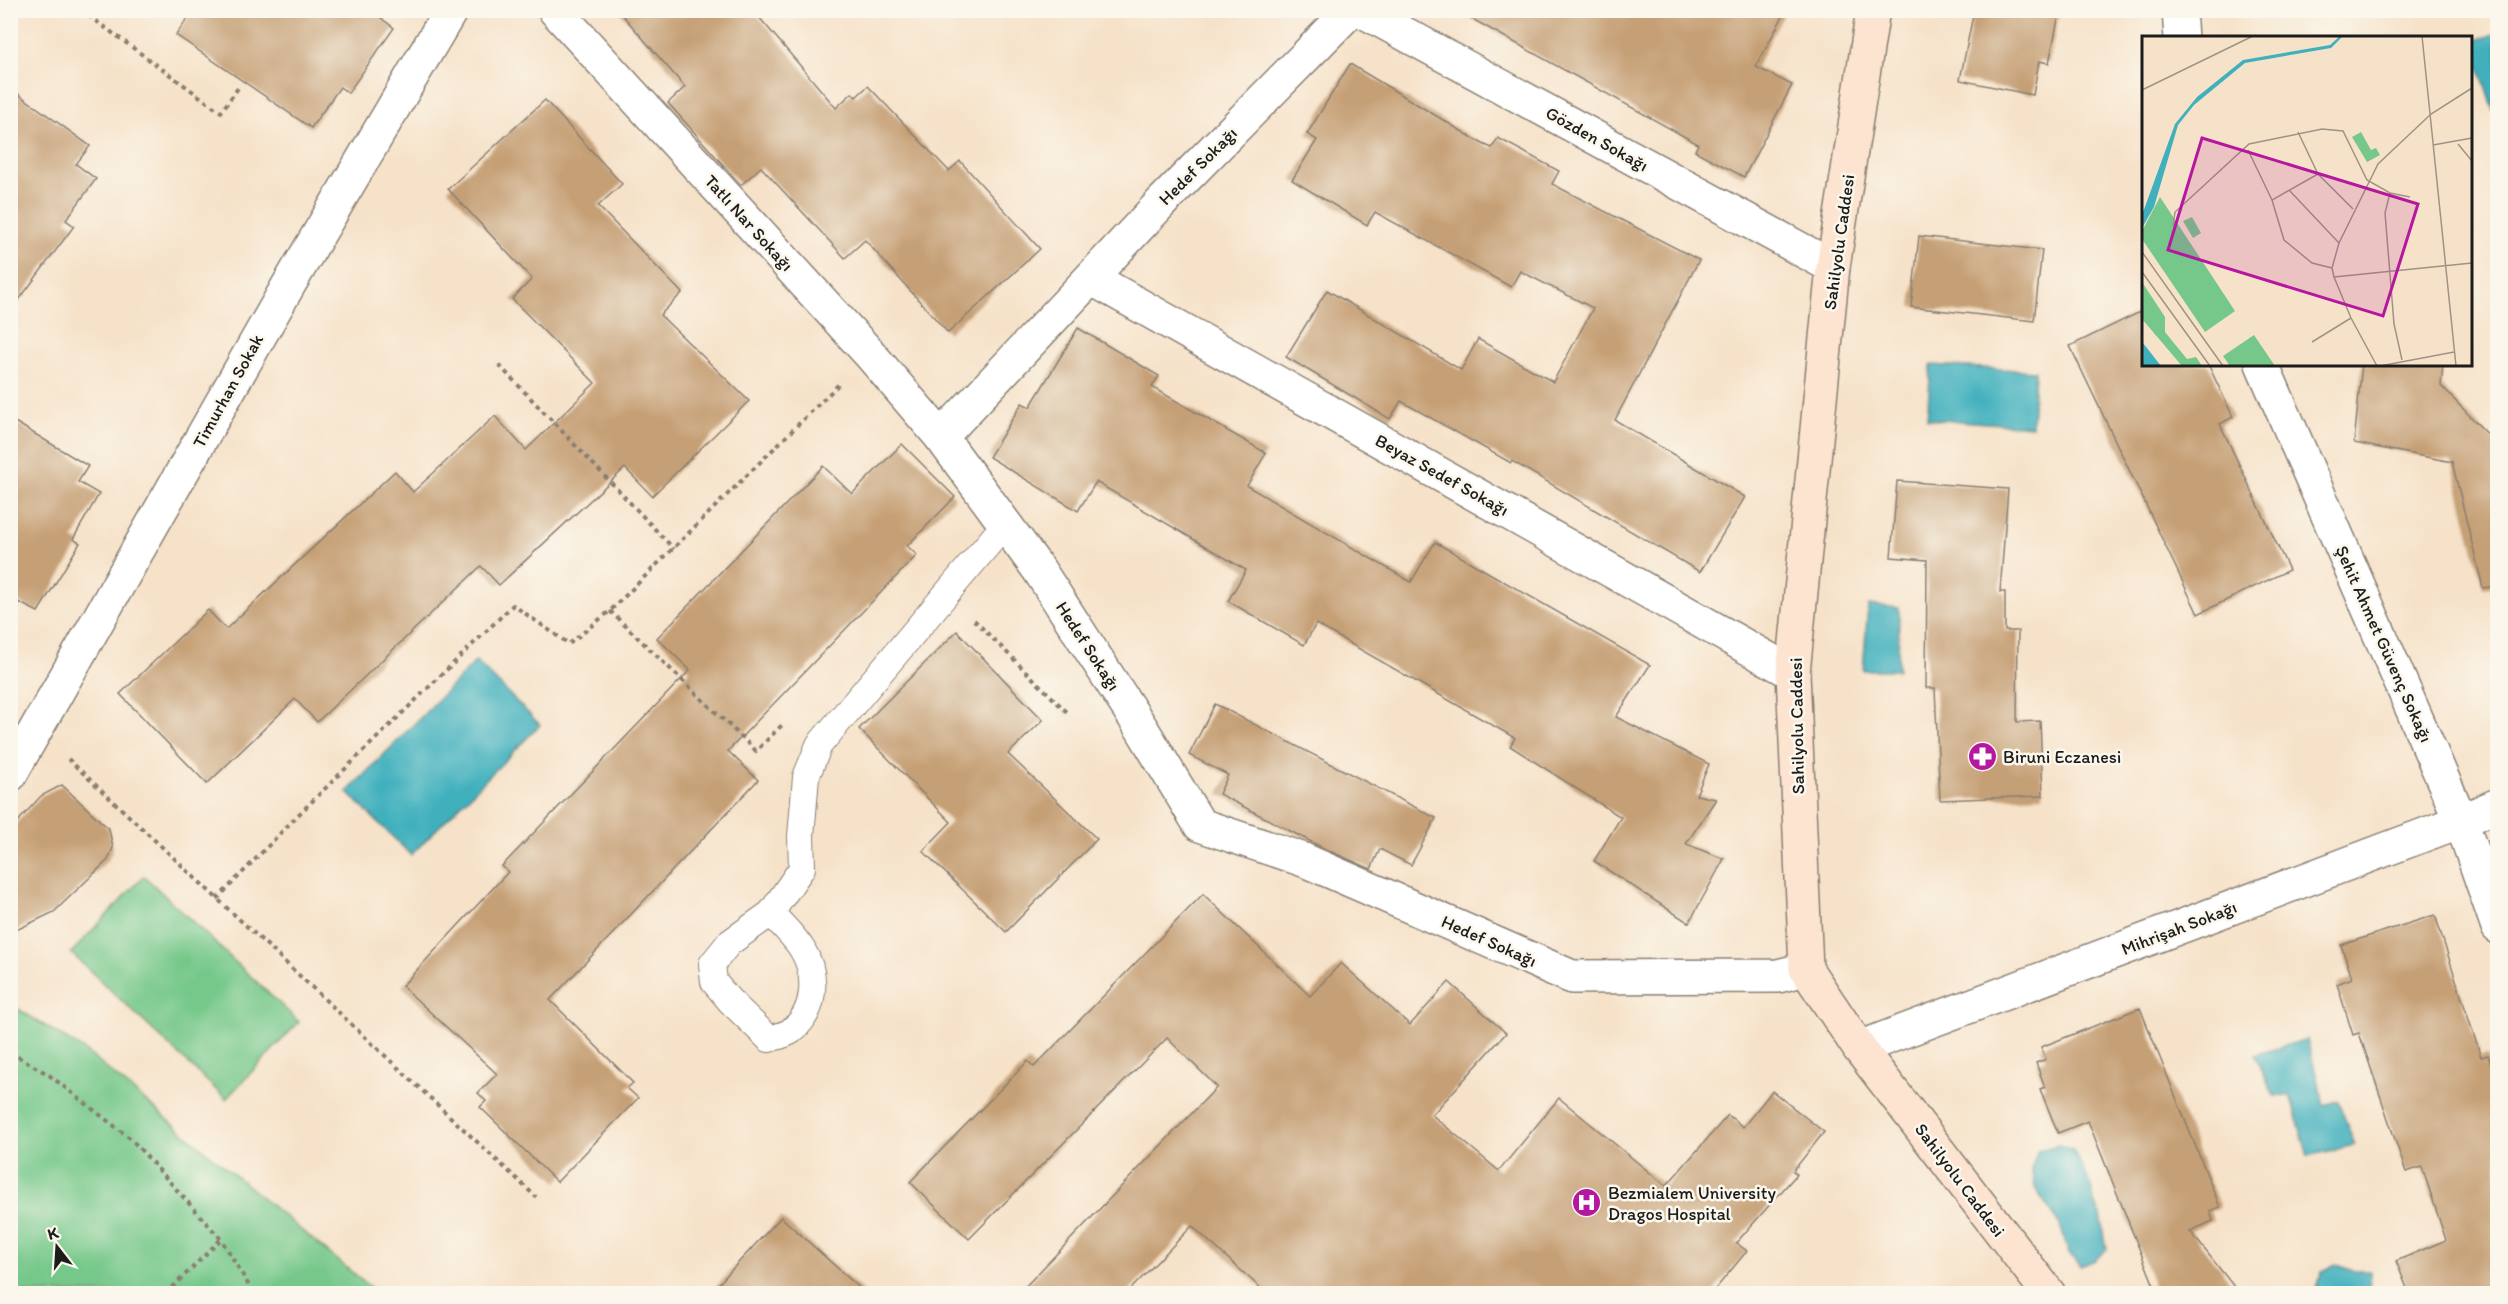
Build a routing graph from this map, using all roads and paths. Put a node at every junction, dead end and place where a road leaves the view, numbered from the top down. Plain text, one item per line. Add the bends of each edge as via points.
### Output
1 (81, 10) edge
2 (451, 10) edge
3 (555, 10) edge
4 (1351, 10) edge
5 (1361, 10) edge
6 (1873, 10) edge
7 (2179, 10) edge
8 (2181, 36) edge
9 (240, 85) dead end
10 (1833, 267) junction
11 (1090, 278) junction
12 (869, 353) junction
13 (499, 365) dead end
14 (2263, 366) edge
15 (941, 437) junction
16 (1006, 523) junction
17 (674, 549) junction
18 (945, 594) junction
19 (610, 611) junction
20 (1793, 673) junction
21 (1070, 715) dead end
22 (789, 718) dead end
23 (68, 759) dead end
24 (10, 775) edge
25 (2498, 805) edge
26 (2461, 822) junction
27 (217, 899) junction
28 (771, 913) junction
29 (2498, 927) edge
30 (1806, 969) junction
31 (1859, 1048) junction
32 (10, 1052) edge
33 (536, 1197) dead end
34 (221, 1239) junction
35 (166, 1293) edge
36 (254, 1293) edge
37 (2049, 1293) edge

1 - 9 path via 221,111
2 - 24 street, Timurhan Sokak via 288,285
3 - 12 street, Tatlı Nar Sokağı
4 - 11 street, Hedef Sokağı
5 - 10 street, Gözden Sokağı
6 - 10 street, Sahilyolu Caddesi
7 - 8 street
10 - 20 street, Sahilyolu Caddesi
11 - 15 street, Hedef Sokağı
11 - 20 street, Beyaz Sedef Sokağı
12 - 15 street, Tatlı Nar Sokağı
12 - 17 path
13 - 17 path
14 - 26 street, Şehit Ahmet Güvenç Sokağı
15 - 16 street, Hedef Sokağı
16 - 18 lane
16 - 30 street, Hedef Sokağı via 1200,825 1304,860 1572,977 1778,976
17 - 19 path
18 - 21 path
18 - 28 lane via 819,745 806,777 802,867
19 - 22 path via 756,751
19 - 27 path via 568,644 513,605
20 - 30 street, Sahilyolu Caddesi
23 - 27 path
25 - 26 street, Mihrişah Sokağı
26 - 29 street, Şehit Ahmet Güvenç Sokağı
26 - 31 street, Mihrişah Sokağı
27 - 33 path
28 - 28 lane via 729,943 712,964 714,982 769,1039 789,1033 802,1021 812,1000 812,978 802,950
30 - 31 street, Sahilyolu Caddesi
31 - 37 street, Sahilyolu Caddesi
32 - 34 path via 50,1074 131,1139
34 - 35 path
34 - 36 path

